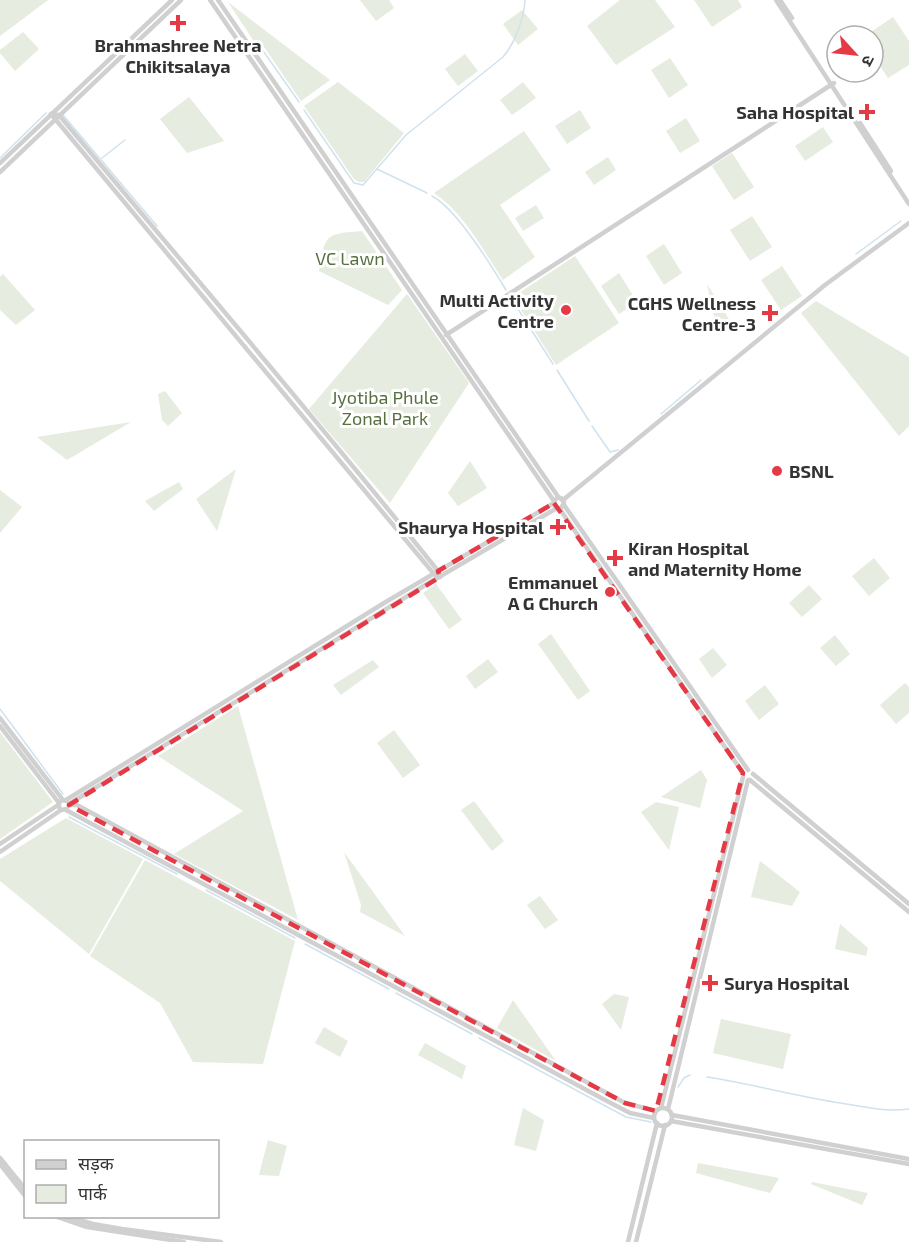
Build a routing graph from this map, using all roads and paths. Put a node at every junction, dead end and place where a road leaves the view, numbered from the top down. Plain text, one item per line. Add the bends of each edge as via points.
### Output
1 (172, 0) edge
2 (181, 0) edge
3 (210, 0) edge
4 (218, 0) edge
5 (778, 0) edge
6 (825, 73) edge
7 (832, 84) junction
8 (51, 114) junction
9 (57, 117) junction
10 (0, 162) edge
11 (0, 172) edge
12 (909, 199) edge
13 (909, 204) edge
14 (909, 223) edge
15 (418, 290) junction
16 (412, 294) junction
17 (448, 334) junction
18 (442, 337) junction
19 (558, 503) junction
20 (437, 574) junction
21 (0, 718) edge
22 (0, 726) edge
23 (748, 776) junction
24 (64, 804) junction
25 (0, 843) edge
26 (0, 852) edge
27 (909, 904) edge
28 (909, 912) edge
29 (668, 1109) junction
30 (658, 1110) junction
31 (654, 1118) junction
32 (671, 1118) junction
33 (657, 1124) junction
34 (665, 1125) junction
35 (0, 1158) edge
36 (909, 1159) edge
37 (0, 1164) edge
38 (909, 1164) edge
39 (24, 1188) edge
40 (24, 1194) edge
41 (61, 1218) edge
42 (73, 1218) edge
43 (184, 1242) edge
44 (221, 1242) edge
45 (628, 1242) edge
46 (636, 1242) edge

1 - 8 street
2 - 9 street
3 - 16 street
4 - 15 street
5 - 6 street
7 - 12 street
7 - 13 street
7 - 17 street
8 - 9 street
8 - 10 street
9 - 11 street
9 - 20 street
14 - 19 street via 825,285
15 - 16 street
15 - 17 street
16 - 18 street
17 - 18 street
17 - 19 street
18 - 19 street
19 - 20 street
19 - 23 street
20 - 24 street
21 - 24 street
22 - 24 street
23 - 27 street
23 - 28 street
23 - 29 street
23 - 30 street
24 - 25 street
24 - 26 street
24 - 30 street via 86,811 626,1103
24 - 31 street via 605,1100 630,1113
29 - 30 street
29 - 32 street
30 - 31 street
31 - 33 street
32 - 34 street
32 - 36 street
32 - 38 street
33 - 34 street
33 - 45 street
34 - 46 street
35 - 39 street
37 - 40 street
41 - 43 street via 87,1227
42 - 44 street

